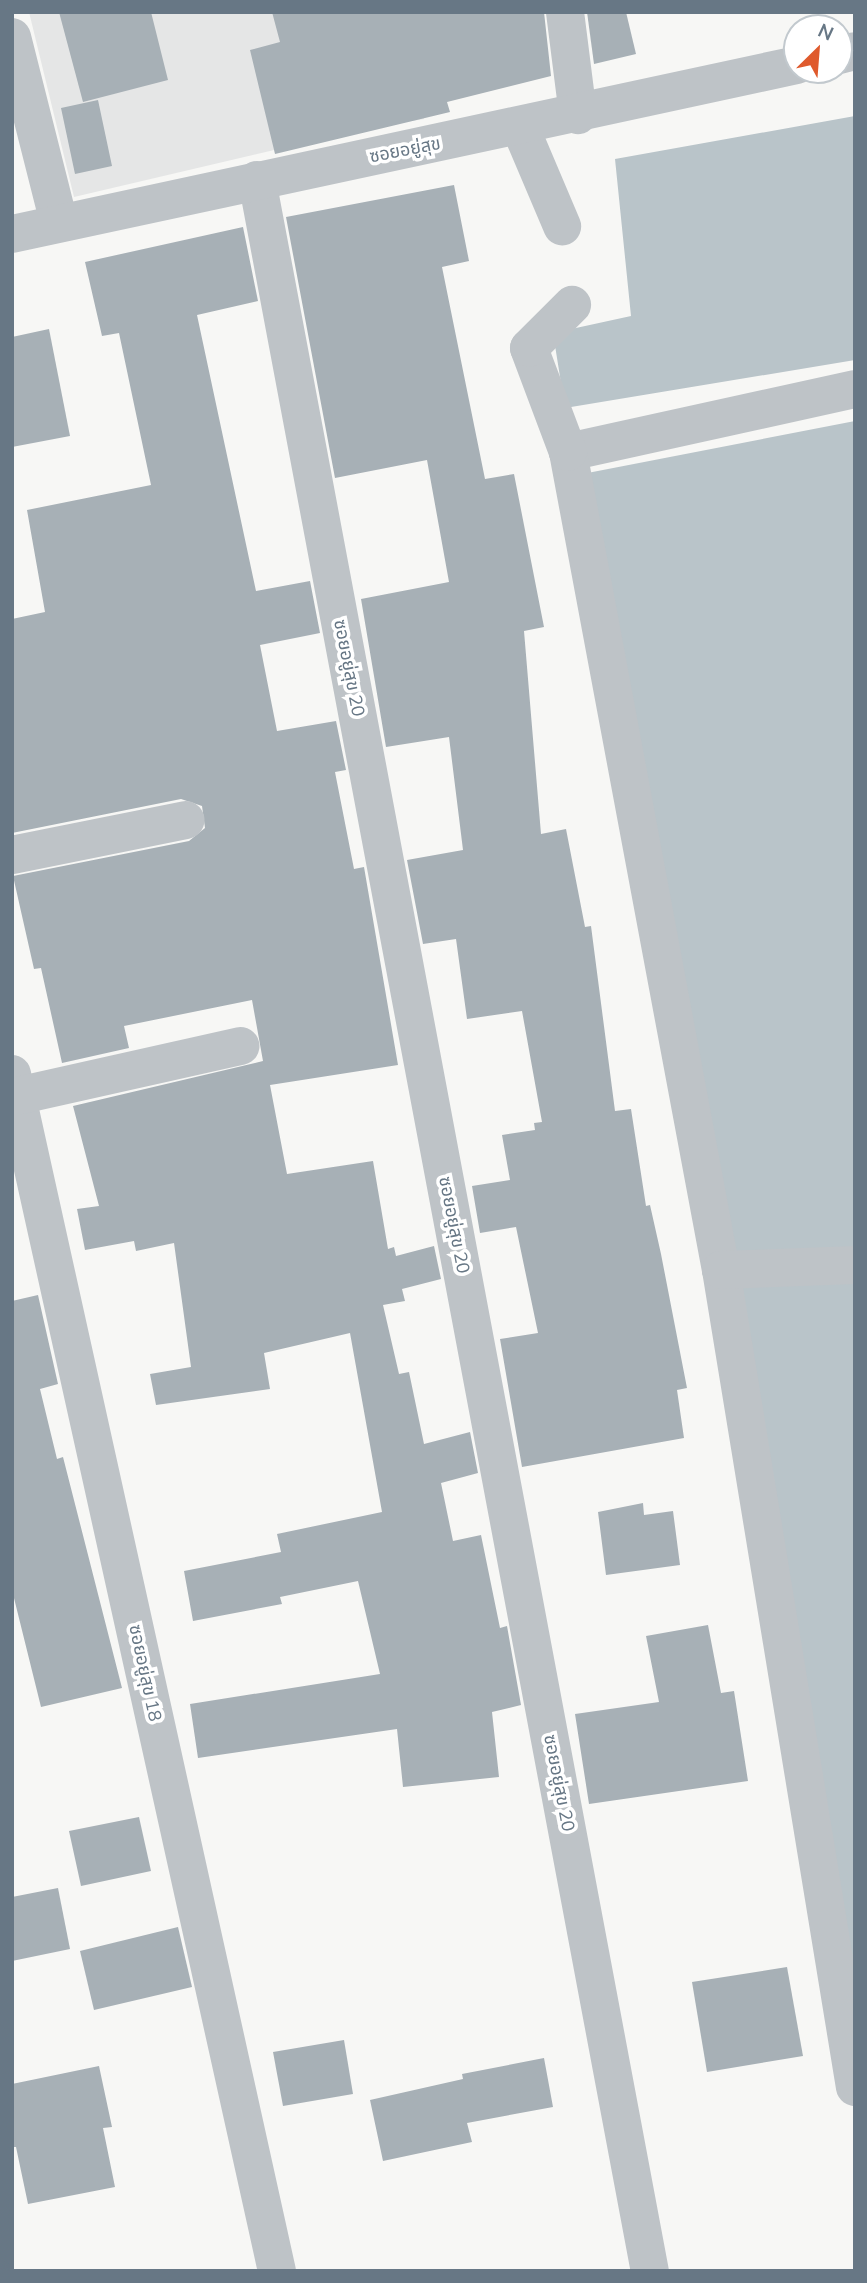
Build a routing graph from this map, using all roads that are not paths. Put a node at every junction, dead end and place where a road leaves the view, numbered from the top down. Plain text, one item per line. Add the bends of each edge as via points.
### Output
1 (565, 12) edge
2 (12, 37) edge
3 (783, 68) edge
4 (578, 115) junction
5 (520, 127) junction
6 (257, 180) junction
7 (59, 223) junction
8 (562, 226) dead end
9 (12, 234) edge
10 (572, 305) dead end
11 (855, 389) edge
12 (568, 452) junction
13 (186, 820) dead end
14 (12, 855) edge
15 (240, 1046) dead end
16 (15, 1085) edge
17 (855, 1265) edge
18 (721, 1270) junction
19 (855, 2087) edge
20 (277, 2271) edge
21 (650, 2271) edge

1 - 4 street
2 - 7 street
3 - 4 street, ซอยอยู่สุข
4 - 5 street, ซอยอยู่สุข
5 - 6 street, ซอยอยู่สุข
5 - 8 street
6 - 7 street, ซอยอยู่สุข
6 - 21 street, ซอยอยู่สุข 20
7 - 9 street, ซอยอยู่สุข
10 - 12 street via 528,348
11 - 12 street
12 - 18 street
13 - 14 street
15 - 16 street
16 - 20 street, ซอยอยู่สุข 18
17 - 18 street
18 - 19 street

